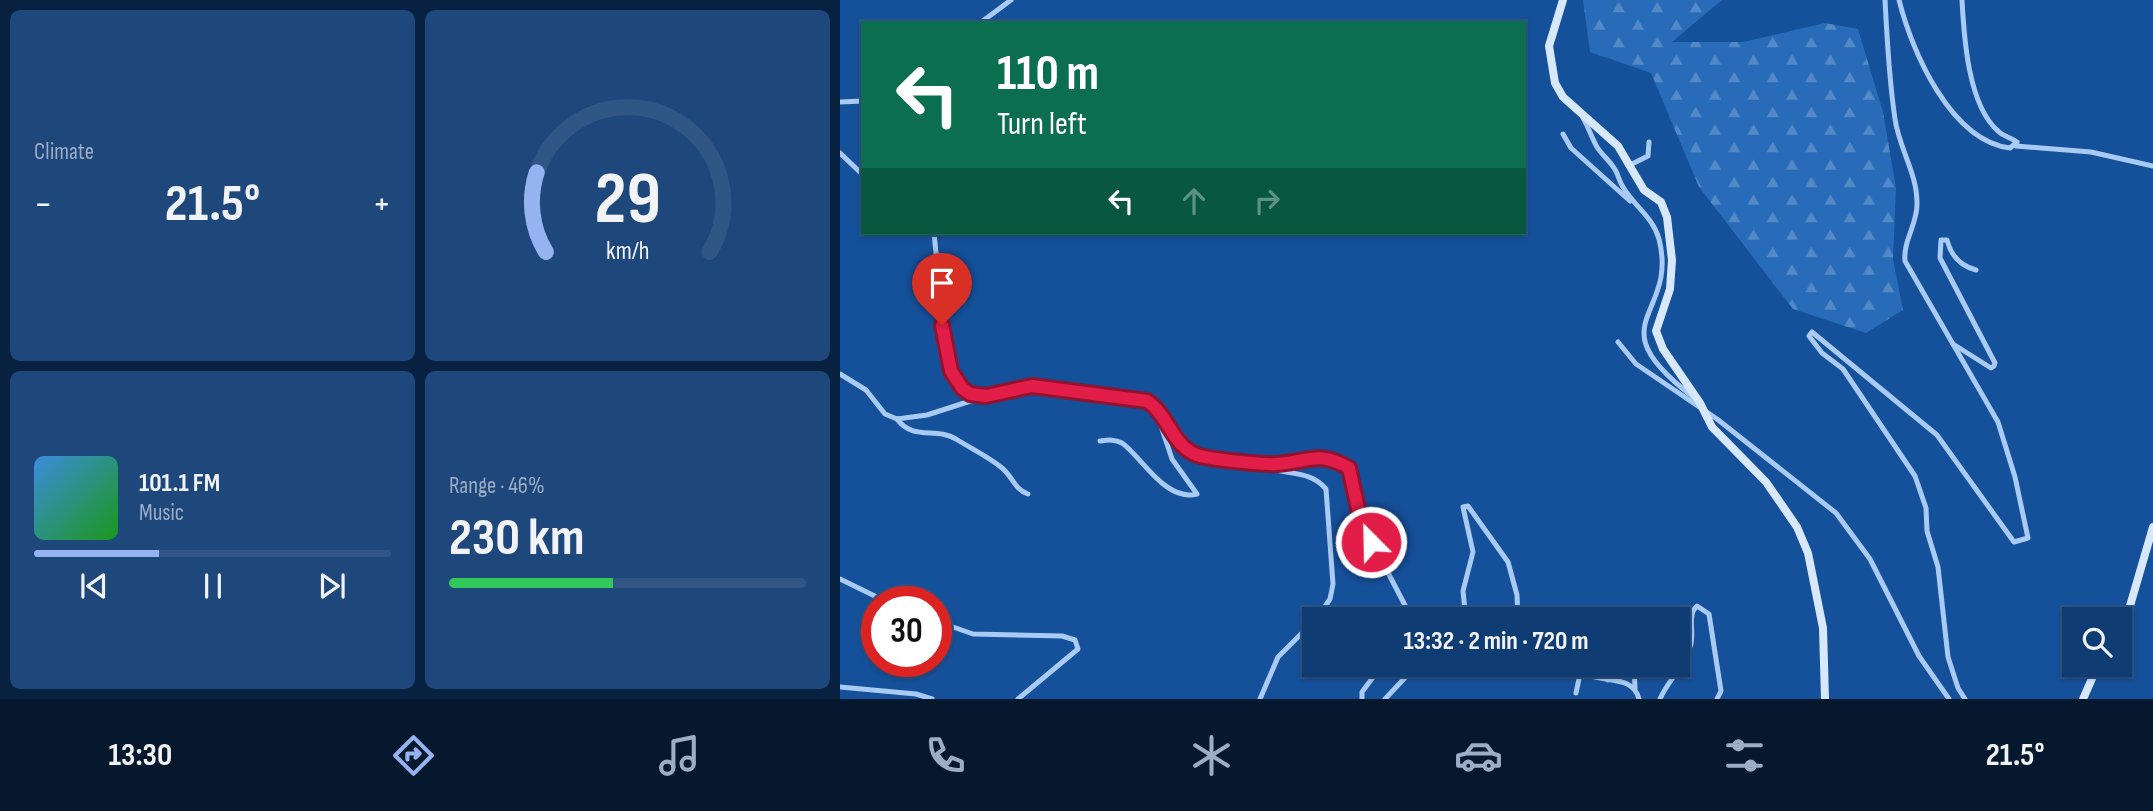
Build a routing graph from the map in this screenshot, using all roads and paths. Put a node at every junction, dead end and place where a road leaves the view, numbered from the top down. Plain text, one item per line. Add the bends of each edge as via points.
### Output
1 (1011, 0) edge
2 (1563, 0) edge
3 (1885, 0) edge
4 (1899, 0) edge
5 (1962, 0) edge
6 (984, 21) edge
7 (861, 101) edge
8 (840, 102) edge
9 (1580, 113) junction
10 (1563, 134) dead end
11 (1649, 142) dead end
12 (2016, 146) junction
13 (840, 153) edge
14 (1630, 165) junction
15 (2153, 166) edge
16 (861, 173) edge
17 (1635, 204) junction
18 (934, 235) edge
19 (1976, 270) dead end
20 (1618, 342) dead end
21 (1951, 342) junction
22 (840, 374) edge
23 (986, 396) junction
24 (1700, 403) junction
25 (1154, 405) junction
26 (1705, 412) junction
27 (897, 419) junction
28 (1100, 441) dead end
29 (1260, 464) junction
30 (1028, 495) dead end
31 (2153, 527) edge
32 (840, 579) edge
33 (861, 589) edge
34 (1324, 607) edge
35 (1406, 607) edge
36 (1465, 607) edge
37 (1517, 607) edge
38 (2130, 607) edge
39 (952, 627) edge
40 (1302, 633) edge
41 (1374, 677) edge
42 (1406, 677) edge
43 (1579, 677) edge
44 (1594, 677) edge
45 (1608, 677) edge
46 (1635, 677) edge
47 (2092, 677) edge
48 (1608, 680) junction
49 (840, 687) edge
50 (1635, 688) junction
51 (1576, 692) dead end
52 (932, 699) edge
53 (1018, 699) edge
54 (1260, 699) edge
55 (1362, 699) edge
56 (1385, 699) edge
57 (1639, 699) edge
58 (1660, 699) edge
59 (1717, 699) edge
60 (1825, 699) edge
61 (1949, 699) edge
62 (1965, 699) edge
63 (2082, 699) edge

1 - 6 street
2 - 9 street via 1549,46 1555,83
3 - 21 street via 1885,46 1895,120 1917,205 1905,261
4 - 12 street via 1923,63 1961,123 1989,144
5 - 12 street via 1966,59 1981,104 1999,133 2017,142
7 - 8 street
9 - 14 street via 1618,146
9 - 17 street
10 - 17 street via 1571,148
11 - 14 street via 1647,156
12 - 15 street via 2070,149
13 - 16 street
14 - 24 street via 1644,190 1661,202 1667,217 1670,289 1656,331 1662,349
17 - 24 street via 1651,221 1659,241 1661,277 1642,323 1643,337 1659,367
18 - 23 street via 936,253 948,276 950,300 942,325 951,371 970,394
19 - 21 street via 1960,262 1947,240 1941,240 1940,258 1996,363 1991,368
20 - 26 street via 1636,364
21 - 62 street via 1998,422 2028,530 2028,538 2022,541 2014,542 1937,435 1812,332 1809,336 1843,369 1914,476 1938,567 1948,657
22 - 27 street via 866,390 886,414
23 - 25 street via 1032,386
23 - 27 street via 927,415
24 - 26 street
25 - 28 street via 1171,459 1197,494 1179,492 1156,479 1122,443
25 - 29 street via 1189,452
26 - 60 street via 1727,444 1766,482 1797,527 1808,553 1823,628
26 - 61 street via 1836,513 1870,559 1919,656
27 - 30 street via 911,432 954,438 1001,467 1016,488
29 - 34 street via 1310,475 1326,489 1333,584
29 - 35 street via 1311,457 1331,459 1349,468 1361,522
31 - 38 street
32 - 33 street
36 - 37 street via 1463,591 1473,552 1463,514 1463,507 1468,506 1508,562
39 - 53 street via 973,634 1075,640 1078,649
40 - 54 street via 1278,657
41 - 55 street
42 - 56 street
43 - 51 street
44 - 48 street
45 - 48 street
46 - 50 street
47 - 63 street
48 - 50 street
49 - 52 street
50 - 57 street
58 - 59 street via 1691,647 1691,618 1698,606 1709,614 1721,691

